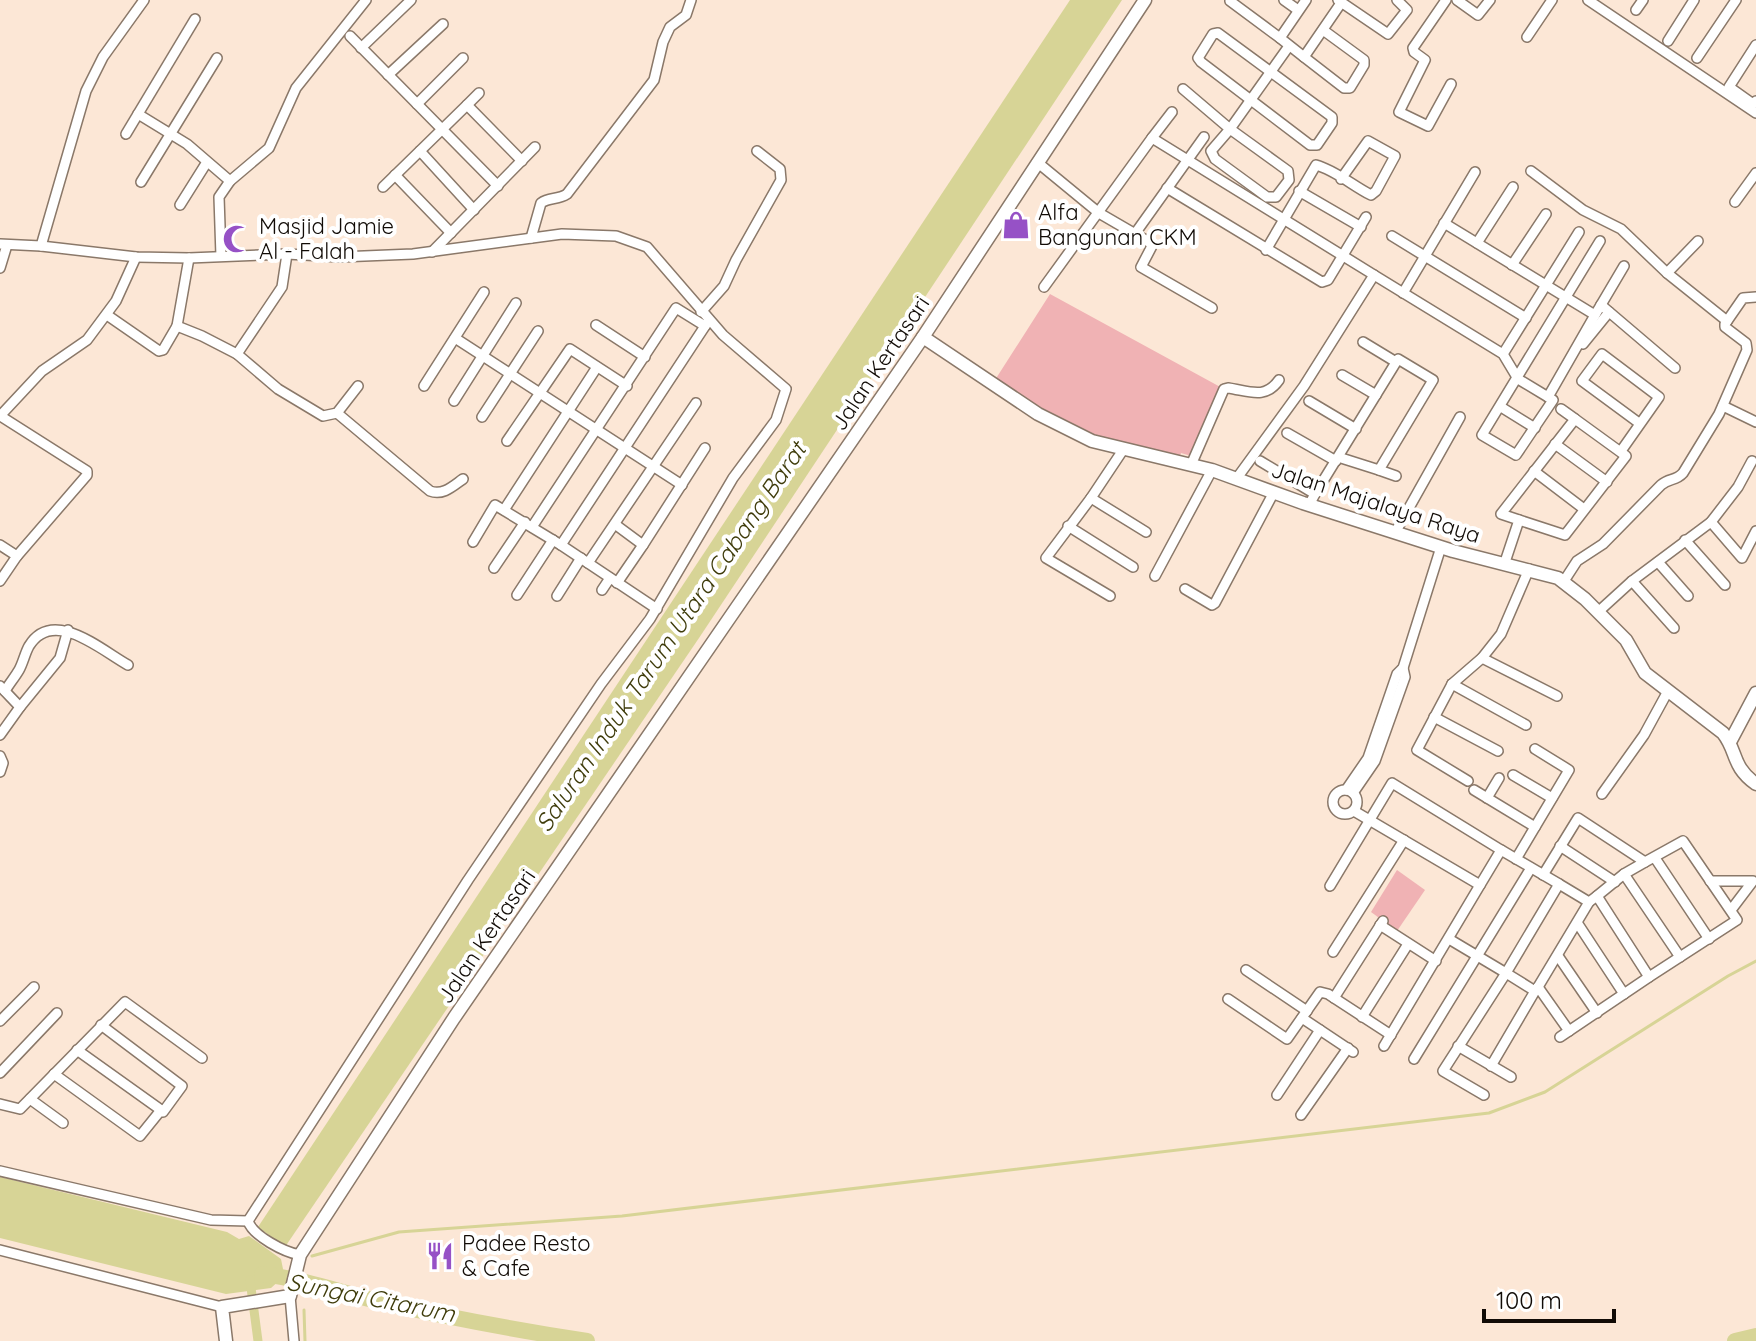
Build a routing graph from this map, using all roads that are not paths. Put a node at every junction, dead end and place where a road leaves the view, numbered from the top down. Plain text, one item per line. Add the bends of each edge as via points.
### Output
1 (144, 0) edge
2 (366, 0) edge
3 (411, 0) edge
4 (691, 0) edge
5 (1145, 0) edge
6 (1284, 0) edge
7 (1306, 0) edge
8 (1397, 0) edge
9 (1446, 0) edge
10 (1457, 0) edge
11 (1490, 0) edge
12 (1552, 0) edge
13 (1588, 0) edge
14 (1643, 0) edge
15 (1694, 0) edge
16 (1736, 0) edge
17 (1235, 2) edge
18 (1339, 2) edge
19 (1298, 10) junction
20 (1636, 10) dead end
21 (195, 19) dead end
22 (443, 24) dead end
23 (1323, 30) junction
24 (350, 36) dead end
25 (1527, 37) dead end
26 (1280, 38) junction
27 (1668, 41) dead end
28 (1756, 45) edge
29 (1289, 46) junction
30 (361, 48) junction
31 (1304, 57) junction
32 (217, 58) dead end
33 (463, 58) dead end
34 (1697, 58) dead end
35 (1271, 73) junction
36 (388, 75) junction
37 (1451, 84) dead end
38 (1183, 89) dead end
39 (479, 93) dead end
40 (1250, 101) junction
41 (1756, 101) edge
42 (417, 104) junction
43 (467, 105) junction
44 (1172, 112) dead end
45 (1756, 113) edge
46 (138, 114) junction
47 (442, 129) junction
48 (1230, 129) junction
49 (126, 134) dead end
50 (170, 134) junction
51 (1204, 137) dead end
52 (1152, 138) junction
53 (535, 147) dead end
54 (420, 151) junction
55 (757, 151) dead end
56 (522, 161) junction
57 (1187, 161) junction
58 (207, 162) junction
59 (1037, 162) junction
60 (1531, 171) dead end
61 (1475, 172) dead end
62 (1756, 173) edge
63 (395, 175) junction
64 (1341, 179) junction
65 (230, 181) junction
66 (141, 182) dead end
67 (498, 186) junction
68 (383, 187) dead end
69 (1513, 187) dead end
70 (1167, 188) junction
71 (1299, 191) junction
72 (1735, 202) dead end
73 (180, 205) dead end
74 (474, 210) junction
75 (1099, 213) junction
76 (1546, 214) dead end
77 (1282, 219) junction
78 (1444, 223) junction
79 (1579, 232) dead end
80 (451, 233) junction
81 (1134, 235) junction
82 (1392, 236) dead end
83 (531, 238) junction
84 (1600, 241) dead end
85 (1698, 241) dead end
86 (1477, 243) junction
87 (3, 244) edge
88 (41, 246) junction
89 (1266, 250) junction
90 (432, 252) junction
91 (287, 254) junction
92 (221, 256) junction
93 (1343, 256) junction
94 (1426, 256) junction
95 (136, 257) junction
96 (189, 258) junction
97 (1512, 265) junction
98 (1624, 266) dead end
99 (0, 268) edge
100 (1667, 273) junction
101 (1374, 275) junction
102 (1546, 285) junction
103 (1044, 287) dead end
104 (484, 292) dead end
105 (1403, 293) junction
106 (1566, 297) junction
107 (1756, 297) edge
108 (516, 303) dead end
109 (1212, 308) dead end
110 (1605, 308) junction
111 (701, 312) junction
112 (107, 315) junction
113 (1595, 315) junction
114 (1526, 318) junction
115 (1727, 321) junction
116 (707, 323) junction
117 (596, 325) dead end
118 (177, 326) junction
119 (538, 331) dead end
120 (923, 337) junction
121 (455, 338) junction
122 (1363, 342) dead end
123 (237, 354) junction
124 (1503, 354) junction
125 (483, 356) junction
126 (645, 357) junction
127 (1396, 362) junction
128 (597, 367) junction
129 (1675, 368) dead end
130 (1561, 372) junction
131 (510, 374) junction
132 (1342, 375) dead end
133 (1518, 379) junction
134 (1279, 380) dead end
135 (358, 386) dead end
136 (424, 386) dead end
137 (627, 386) junction
138 (539, 393) junction
139 (1376, 395) junction
140 (1548, 397) junction
141 (454, 401) dead end
142 (1309, 401) dead end
143 (696, 403) dead end
144 (1723, 406) junction
145 (1501, 407) junction
146 (1561, 409) dead end
147 (567, 411) junction
148 (337, 413) junction
149 (1, 417) edge
150 (482, 417) dead end
151 (1460, 417) dead end
152 (1575, 419) junction
153 (1756, 422) edge
154 (1639, 423) junction
155 (1535, 428) junction
156 (595, 429) junction
157 (1356, 429) junction
158 (1287, 433) dead end
159 (507, 441) dead end
160 (1555, 444) junction
161 (624, 448) junction
162 (705, 448) dead end
163 (1123, 450) junction
164 (1621, 451) junction
165 (1337, 459) junction
166 (1260, 461) dead end
167 (1752, 461) dead end
168 (1191, 465) junction
169 (653, 466) junction
170 (1212, 470) junction
171 (1379, 470) junction
172 (1534, 471) junction
173 (1396, 476) dead end
174 (1237, 478) junction
175 (463, 479) dead end
176 (1607, 482) junction
177 (682, 485) junction
178 (1274, 492) junction
179 (1091, 498) junction
180 (1312, 500) junction
181 (1584, 509) junction
182 (504, 510) junction
183 (1519, 520) junction
184 (1711, 522) junction
185 (529, 524) junction
186 (616, 525) junction
187 (1068, 526) junction
188 (1396, 531) junction
189 (1756, 531) edge
190 (1146, 532) dead end
191 (1685, 540) junction
192 (473, 542) dead end
193 (557, 542) junction
194 (0, 545) edge
195 (643, 545) junction
196 (1441, 547) junction
197 (17, 556) junction
198 (584, 560) junction
199 (1505, 562) junction
200 (1658, 562) junction
201 (1133, 567) dead end
202 (494, 568) dead end
203 (1529, 569) junction
204 (1155, 576) dead end
205 (614, 580) junction
206 (0, 581) edge
207 (1564, 581) junction
208 (1632, 581) junction
209 (1725, 585) dead end
210 (1185, 589) dead end
211 (602, 590) dead end
212 (517, 595) dead end
213 (557, 596) dead end
214 (1110, 596) dead end
215 (1688, 596) dead end
216 (657, 609) junction
217 (1598, 612) junction
218 (1674, 628) dead end
219 (68, 630) junction
220 (1482, 658) junction
221 (128, 665) dead end
222 (1452, 684) junction
223 (2, 688) edge
224 (1668, 691) junction
225 (1756, 693) edge
226 (1557, 696) dead end
227 (20, 707) junction
228 (1434, 717) junction
229 (1526, 725) dead end
230 (0, 735) edge
231 (1730, 742) junction
232 (1535, 749) dead end
233 (1498, 751) dead end
234 (0, 756) edge
235 (0, 772) edge
236 (1513, 775) dead end
237 (1499, 778) dead end
238 (1756, 784) edge
239 (1350, 792) junction
240 (1602, 794) dead end
241 (1487, 798) junction
242 (1552, 798) junction
243 (1354, 811) junction
244 (1370, 820) junction
245 (1535, 827) junction
246 (1404, 840) junction
247 (1560, 846) junction
248 (1501, 850) junction
249 (1516, 859) junction
250 (1650, 860) junction
251 (1531, 868) junction
252 (1624, 874) junction
253 (1543, 875) junction
254 (1754, 880) edge
255 (1710, 881) junction
256 (1615, 882) junction
257 (1559, 884) junction
258 (1480, 885) junction
259 (1330, 886) dead end
260 (1593, 899) junction
261 (1731, 910) junction
262 (1578, 924) junction
263 (1449, 939) junction
264 (1709, 939) junction
265 (1408, 944) junction
266 (1333, 952) dead end
267 (1478, 956) junction
268 (1558, 956) junction
269 (1680, 957) junction
270 (1436, 961) junction
271 (1246, 970) dead end
272 (1506, 973) junction
273 (1649, 977) junction
274 (34, 987) dead end
275 (1537, 989) junction
276 (1624, 994) junction
277 (1334, 998) junction
278 (1228, 999) dead end
279 (57, 1013) dead end
280 (1597, 1013) junction
281 (1304, 1014) junction
282 (1362, 1017) junction
283 (0, 1021) edge
284 (101, 1025) junction
285 (1320, 1030) junction
286 (1569, 1031) junction
287 (1391, 1035) junction
288 (1560, 1037) dead end
289 (1384, 1046) dead end
290 (1458, 1046) junction
291 (77, 1050) junction
292 (202, 1058) dead end
293 (1414, 1059) dead end
294 (1491, 1066) junction
295 (0, 1073) edge
296 (54, 1074) junction
297 (1511, 1077) dead end
298 (1277, 1095) dead end
299 (1484, 1095) dead end
300 (30, 1099) junction
301 (0, 1104) edge
302 (161, 1110) junction
303 (1301, 1115) dead end
304 (63, 1123) dead end
305 (0, 1171) edge
306 (250, 1225) junction
307 (0, 1250) edge
308 (299, 1260) junction
309 (291, 1292) junction
310 (222, 1307) junction
311 (226, 1341) edge
312 (294, 1341) edge

1 - 88 street via 86,91
2 - 65 street via 296,88 269,148
3 - 30 street
4 - 83 street via 686,15 670,27 663,42 654,80 567,194 541,203
5 - 59 street, Jalan Kertasari
6 - 19 street
7 - 19 street
8 - 18 street via 1407,10 1388,34
9 - 37 street via 1413,48 1425,60 1399,112 1428,126
10 - 11 street via 1478,15
12 - 25 street
13 - 45 street
14 - 20 street
15 - 27 street
16 - 34 street
17 - 26 street
18 - 23 street
19 - 26 street
21 - 46 street
22 - 36 street
23 - 31 street
23 - 31 street via 1365,62 1350,88
24 - 30 street
26 - 29 street
28 - 41 street via 1729,87 1753,104
29 - 31 street
29 - 35 street
30 - 36 street
32 - 50 street
33 - 42 street
35 - 40 street
35 - 40 street via 1213,34 1198,58
35 - 40 street via 1332,117 1317,145
36 - 42 street
38 - 48 street
39 - 43 street
40 - 48 street
42 - 47 street
43 - 47 street
43 - 56 street
44 - 52 street
46 - 49 street
46 - 50 street
47 - 54 street
47 - 67 street
48 - 48 street via 1212,155 1267,197 1276,197 1289,180 1288,171
50 - 58 street
50 - 66 street
51 - 57 street
52 - 57 street
52 - 75 street
53 - 56 street
54 - 63 street
54 - 74 street
55 - 111 street via 780,169 781,180 724,286
56 - 67 street
57 - 70 street
57 - 77 street
58 - 65 street
58 - 73 street
59 - 75 street
59 - 120 street, Jalan Kertasari
60 - 100 street via 1583,210 1621,229
61 - 78 street
62 - 72 street
63 - 68 street
63 - 80 street
64 - 64 street via 1368,141 1395,156 1373,194
64 - 71 street via 1316,165
65 - 92 street via 219,197
67 - 74 street
69 - 86 street
70 - 81 street
70 - 89 street
71 - 77 street
71 - 93 street via 1364,222
74 - 80 street
75 - 81 street
75 - 103 street
76 - 97 street
77 - 89 street
77 - 93 street
78 - 86 street
78 - 94 street
79 - 102 street
80 - 90 street
81 - 109 street via 1152,246 1141,267
82 - 94 street
83 - 90 street
83 - 111 street via 600,234 639,243
84 - 106 street
85 - 100 street
86 - 97 street
87 - 88 street
87 - 99 street
88 - 95 street
89 - 93 street via 1322,282
90 - 91 street
91 - 92 street
91 - 123 street via 282,287
92 - 96 street
93 - 101 street
94 - 105 street
94 - 114 street
95 - 96 street
95 - 112 street
96 - 118 street
97 - 102 street
98 - 110 street
100 - 115 street
101 - 105 street
101 - 174 street via 1304,386
102 - 106 street
102 - 114 street
104 - 121 street
105 - 124 street
106 - 113 street
106 - 133 street
107 - 115 street via 1743,298
108 - 125 street
110 - 113 street
110 - 129 street
110 - 130 street
111 - 116 street
112 - 118 street via 159,351
112 - 149 street via 87,340 42,371
113 - 130 street
114 - 124 street
115 - 144 street via 1725,327 1748,348
116 - 126 street via 676,308
116 - 161 street
116 - 216 street via 786,389 776,420 733,478
117 - 126 street
118 - 123 street
119 - 131 street
120 - 163 street, Jalan Majalaya Raya via 1054,424
120 - 308 street, Jalan Kertasari via 454,1018
121 - 125 street
121 - 136 street
122 - 127 street
123 - 148 street via 300,403 323,416
124 - 133 street
125 - 131 street
125 - 141 street
126 - 137 street
127 - 139 street
127 - 171 street via 1433,380
128 - 137 street
128 - 138 street via 570,349
128 - 147 street
130 - 140 street
131 - 138 street
131 - 150 street
132 - 139 street
133 - 140 street
133 - 145 street
134 - 168 street via 1260,394 1224,389
135 - 148 street
137 - 156 street
138 - 147 street
138 - 159 street
139 - 157 street
140 - 155 street via 1553,400
142 - 157 street
143 - 169 street
144 - 153 street
144 - 207 street via 1677,480 1666,480 1603,544 1577,561
145 - 155 street
145 - 155 street via 1482,435 1516,455
146 - 152 street
147 - 156 street
147 - 182 street
148 - 175 street via 430,491 445,491
149 - 197 street via 87,471
151 - 188 street
152 - 160 street
152 - 164 street
154 - 154 street via 1659,397 1602,354 1582,381
154 - 164 street
156 - 161 street
156 - 185 street
157 - 165 street
158 - 165 street
160 - 172 street
160 - 176 street
161 - 169 street
161 - 193 street
162 - 177 street
163 - 168 street, Jalan Majalaya Raya
163 - 179 street
164 - 176 street via 1626,456
165 - 171 street
165 - 180 street
166 - 180 street
167 - 184 street
168 - 170 street, Jalan Majalaya Raya
169 - 177 street
169 - 186 street
170 - 174 street, Jalan Majalaya Raya
170 - 204 street
171 - 173 street
172 - 181 street
172 - 183 street via 1501,514
174 - 178 street, Jalan Majalaya Raya
176 - 181 street
177 - 195 street
178 - 180 street, Jalan Majalaya Raya
178 - 210 street via 1215,603 1207,604
179 - 187 street
179 - 190 street
180 - 188 street, Jalan Majalaya Raya
181 - 183 street via 1565,535
182 - 185 street
182 - 192 street via 495,505
183 - 199 street
184 - 189 street via 1742,558
184 - 191 street
185 - 193 street
185 - 202 street
186 - 195 street
186 - 198 street
187 - 201 street
187 - 214 street via 1046,558
188 - 196 street, Jalan Majalaya Raya
191 - 200 street
191 - 209 street
193 - 198 street
193 - 212 street
194 - 197 street
195 - 205 street
196 - 199 street, Jalan Majalaya Raya
196 - 239 street via 1375,761
197 - 206 street
198 - 205 street
198 - 213 street
199 - 203 street, Jalan Majalaya Raya
200 - 208 street
200 - 215 street
203 - 207 street, Jalan Majalaya Raya
203 - 220 street via 1501,634
205 - 211 street
205 - 216 street
207 - 217 street, Jalan Majalaya Raya
208 - 217 street
208 - 218 street
216 - 306 street via 477,868
217 - 224 street, Jalan Majalaya Raya via 1626,640 1645,673
219 - 221 street
219 - 223 street via 40,635
219 - 227 street via 60,658
220 - 222 street
220 - 226 street
222 - 228 street
222 - 229 street
223 - 227 street
224 - 231 street, Jalan Majalaya Raya
224 - 240 street
225 - 231 street
227 - 230 street
228 - 233 street
228 - 241 street via 1417,750
231 - 238 street, Jalan Majalaya Raya via 1737,765
232 - 242 street via 1569,770
234 - 235 street
236 - 242 street
237 - 241 street
239 - 243 street via 1357,804
239 - 243 street via 1336,795 1334,806 1343,814
241 - 245 street
242 - 245 street
243 - 244 street
244 - 246 street
244 - 248 street via 1392,783
244 - 259 street
245 - 249 street
246 - 258 street
246 - 266 street
247 - 250 street via 1578,818
247 - 253 street
247 - 256 street
248 - 249 street
248 - 258 street
249 - 251 street
250 - 252 street
250 - 255 street via 1683,841
250 - 264 street
251 - 253 street
251 - 267 street
252 - 256 street
252 - 269 street
253 - 257 street
254 - 255 street
254 - 261 street
255 - 261 street
256 - 260 street
257 - 260 street
257 - 272 street
258 - 263 street
260 - 262 street
260 - 273 street
261 - 264 street via 1737,920
262 - 268 street
262 - 276 street
263 - 267 street
263 - 270 street
264 - 269 street
265 - 270 street
265 - 277 street via 1381,923
265 - 282 street
267 - 272 street
267 - 293 street
268 - 275 street
268 - 280 street
269 - 273 street
270 - 287 street
271 - 281 street
272 - 275 street
272 - 290 street
273 - 276 street
274 - 283 street
275 - 286 street
275 - 294 street
276 - 280 street
277 - 281 street via 1320,992
277 - 282 street
278 - 281 street via 1287,1039
279 - 295 street
280 - 286 street
281 - 285 street
282 - 287 street
284 - 291 street
284 - 292 street via 125,1002
284 - 302 street via 182,1086
285 - 298 street
285 - 303 street via 1350,1050
286 - 288 street
287 - 289 street
290 - 294 street
290 - 299 street via 1443,1071
291 - 296 street
291 - 302 street
294 - 297 street
296 - 300 street
296 - 302 street via 140,1136
300 - 301 street via 20,1109
300 - 304 street
305 - 306 street
306 - 308 street
307 - 310 street
308 - 309 street, Jalan Kertasari
309 - 310 street
309 - 312 street
310 - 311 street

